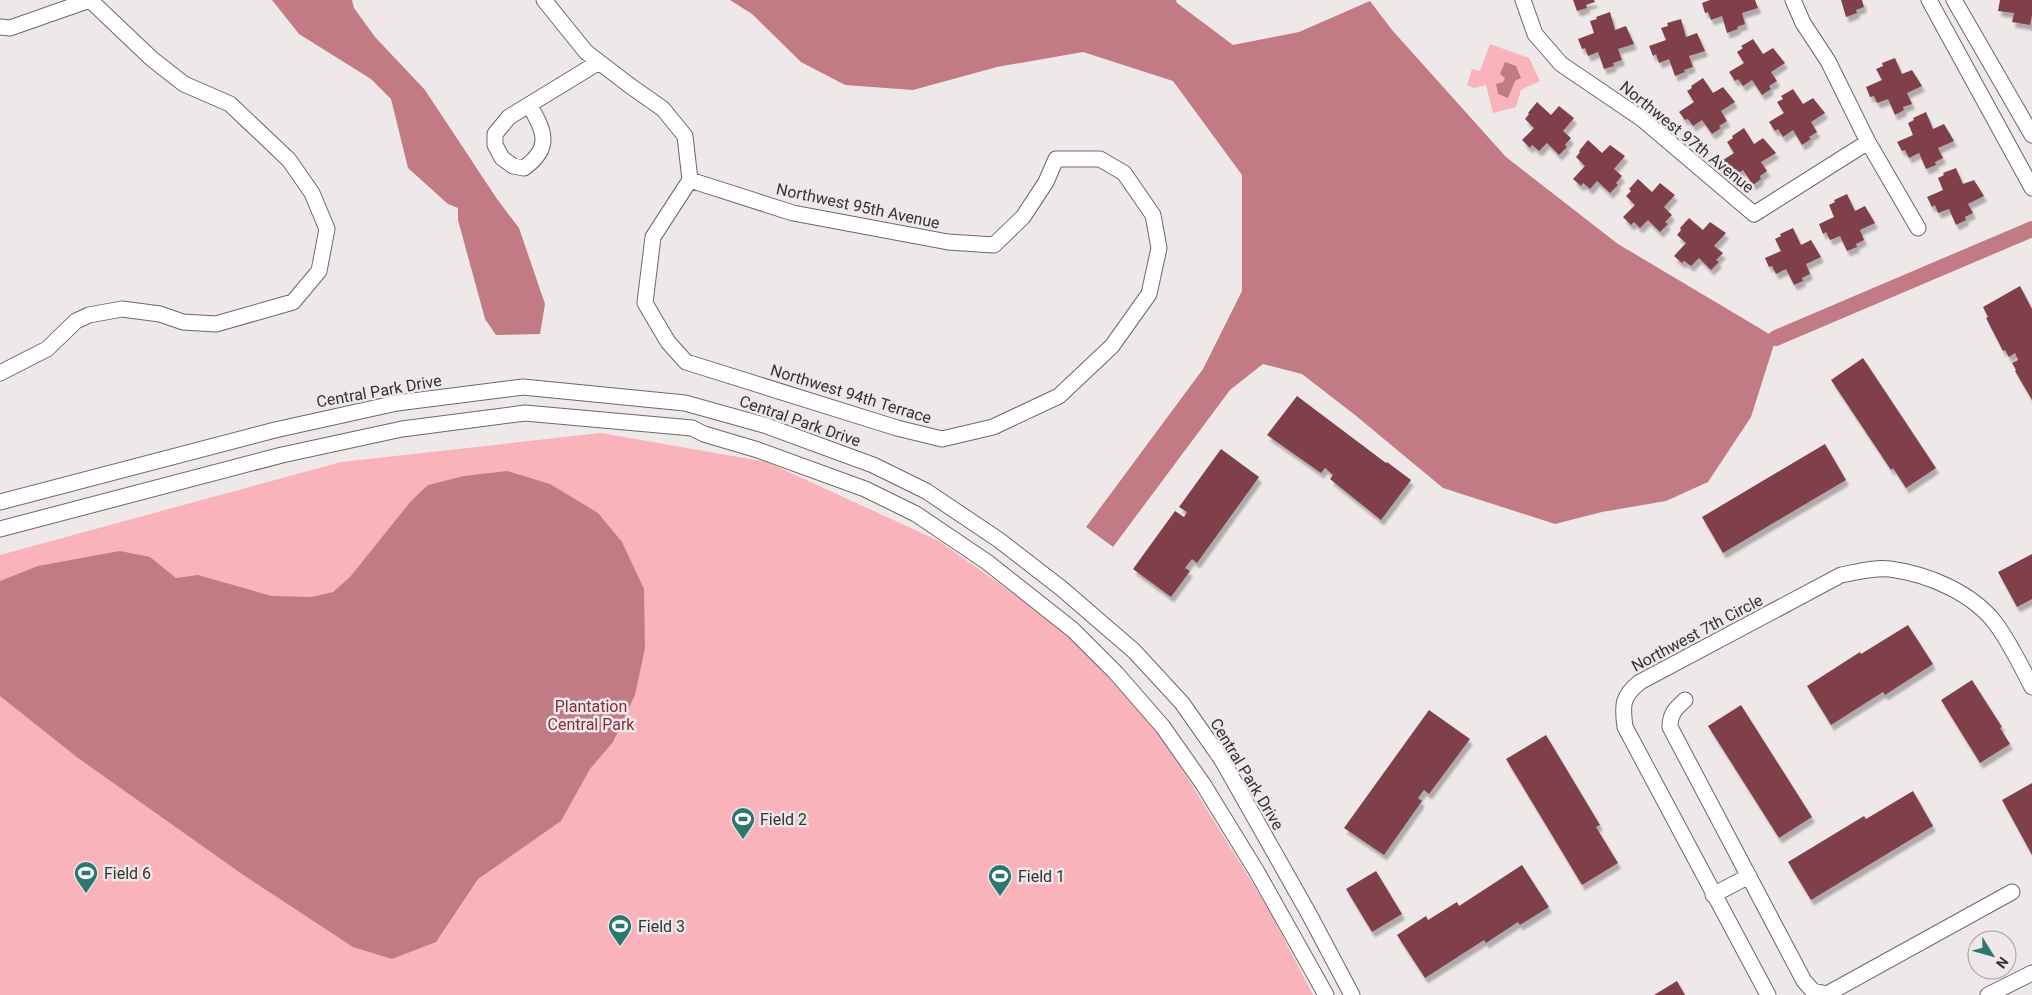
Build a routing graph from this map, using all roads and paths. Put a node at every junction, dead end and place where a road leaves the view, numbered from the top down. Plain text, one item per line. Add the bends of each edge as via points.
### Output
1 (90, 0) edge
2 (544, 0) edge
3 (1523, 0) edge
4 (1793, 0) edge
5 (1929, 0) edge
6 (1954, 0) edge
7 (0, 27) edge
8 (599, 62) junction
9 (529, 105) dead end
10 (2032, 135) edge
11 (1868, 142) junction
12 (690, 180) junction
13 (2032, 188) edge
14 (1918, 228) dead end
15 (994, 246) joint
16 (0, 373) edge
17 (0, 502) edge
18 (0, 529) edge
19 (2028, 669) edge
20 (2032, 687) edge
21 (1685, 700) dead end
22 (1749, 876) junction
23 (2012, 892) dead end
24 (1713, 895) junction
25 (2032, 973) edge
26 (1326, 995) edge
27 (1352, 995) edge
28 (1768, 995) edge
29 (1988, 995) edge

1 - 7 street via 10,28
1 - 16 street via 152,59 184,84 230,104 289,160 312,193 327,229 320,271 293,302 216,324 183,322 160,314 122,309 89,315 76,321 47,349
2 - 8 street via 586,52
3 - 11 street, Northwest 97th Avenue via 1536,34 1561,64 1642,119 1754,214
4 - 11 street
5 - 13 street
6 - 10 street
8 - 9 street
8 - 12 street via 663,109 685,136
11 - 14 street
12 - 15 street, Northwest 95th Avenue via 792,213 948,242
12 - 15 street, Northwest 94th Terrace via 653,237 645,303 668,342 686,362 896,428 942,439 993,427 1059,396 1112,346 1149,294 1159,248 1154,216 1124,173 1100,159 1056,159 1046,182 1023,217
17 - 27 street, Central Park Drive via 275,430 397,403 524,387 685,402 764,425 873,465 926,491 1062,588 1134,651 1182,704 1222,760
18 - 26 street via 282,455 402,428 525,413 692,428 758,450 865,489 916,514 987,562 1073,630 1163,727 1203,784
19 - 20 street, Northwest 7th Circle
19 - 24 street, Northwest 7th Circle via 1984,611 1940,583 1889,569 1841,575 1640,682 1625,697 1625,727
21 - 22 street via 1670,718 1670,727
22 - 23 street via 1804,981 1813,991 1828,994
22 - 24 street
24 - 28 street, Northwest 7th Circle
25 - 29 street

